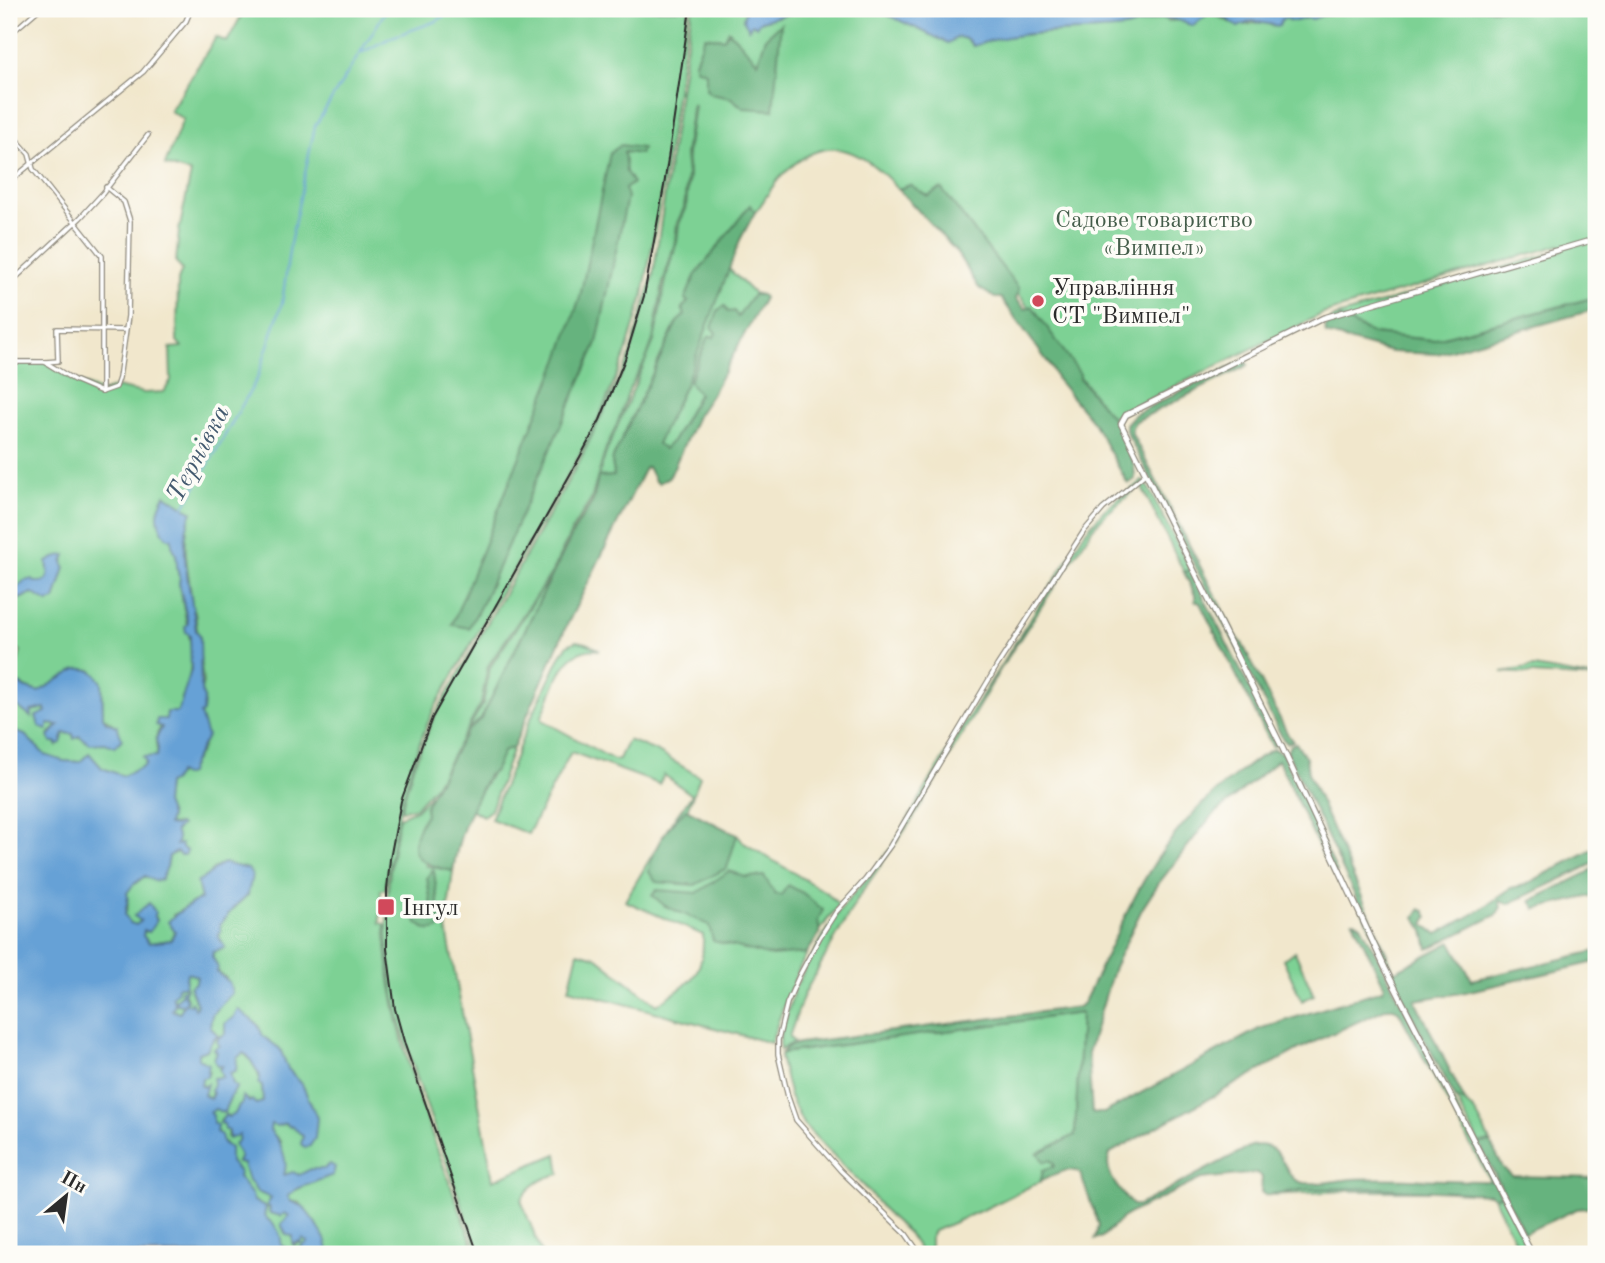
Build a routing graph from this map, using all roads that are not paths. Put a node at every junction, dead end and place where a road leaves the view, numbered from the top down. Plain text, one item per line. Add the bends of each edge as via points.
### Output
1 (39, 9) edge
2 (191, 9) edge
3 (9, 35) edge
4 (9, 131) edge
5 (148, 135) dead end
6 (31, 163) junction
7 (9, 182) edge
8 (106, 187) junction
9 (75, 222) junction
10 (1596, 239) edge
11 (9, 284) edge
12 (103, 328) junction
13 (125, 330) junction
14 (9, 362) edge
15 (45, 362) junction
16 (102, 392) junction
17 (1144, 475) junction
18 (920, 1254) edge
19 (1532, 1254) edge

1 - 3 street
2 - 6 street via 143,72
4 - 6 street
5 - 8 street
6 - 7 street
6 - 9 street
8 - 9 street
8 - 13 street via 124,202 131,221
9 - 11 street
9 - 12 street via 103,259
10 - 17 street via 1323,317 1126,415 1121,427
12 - 13 street
12 - 15 street via 57,329 58,360
12 - 16 street
13 - 16 street via 116,387
14 - 15 street
15 - 16 street
17 - 18 street via 1084,531 890,846 820,937 788,1003 778,1054 796,1120
17 - 19 street via 1282,747 1385,968

